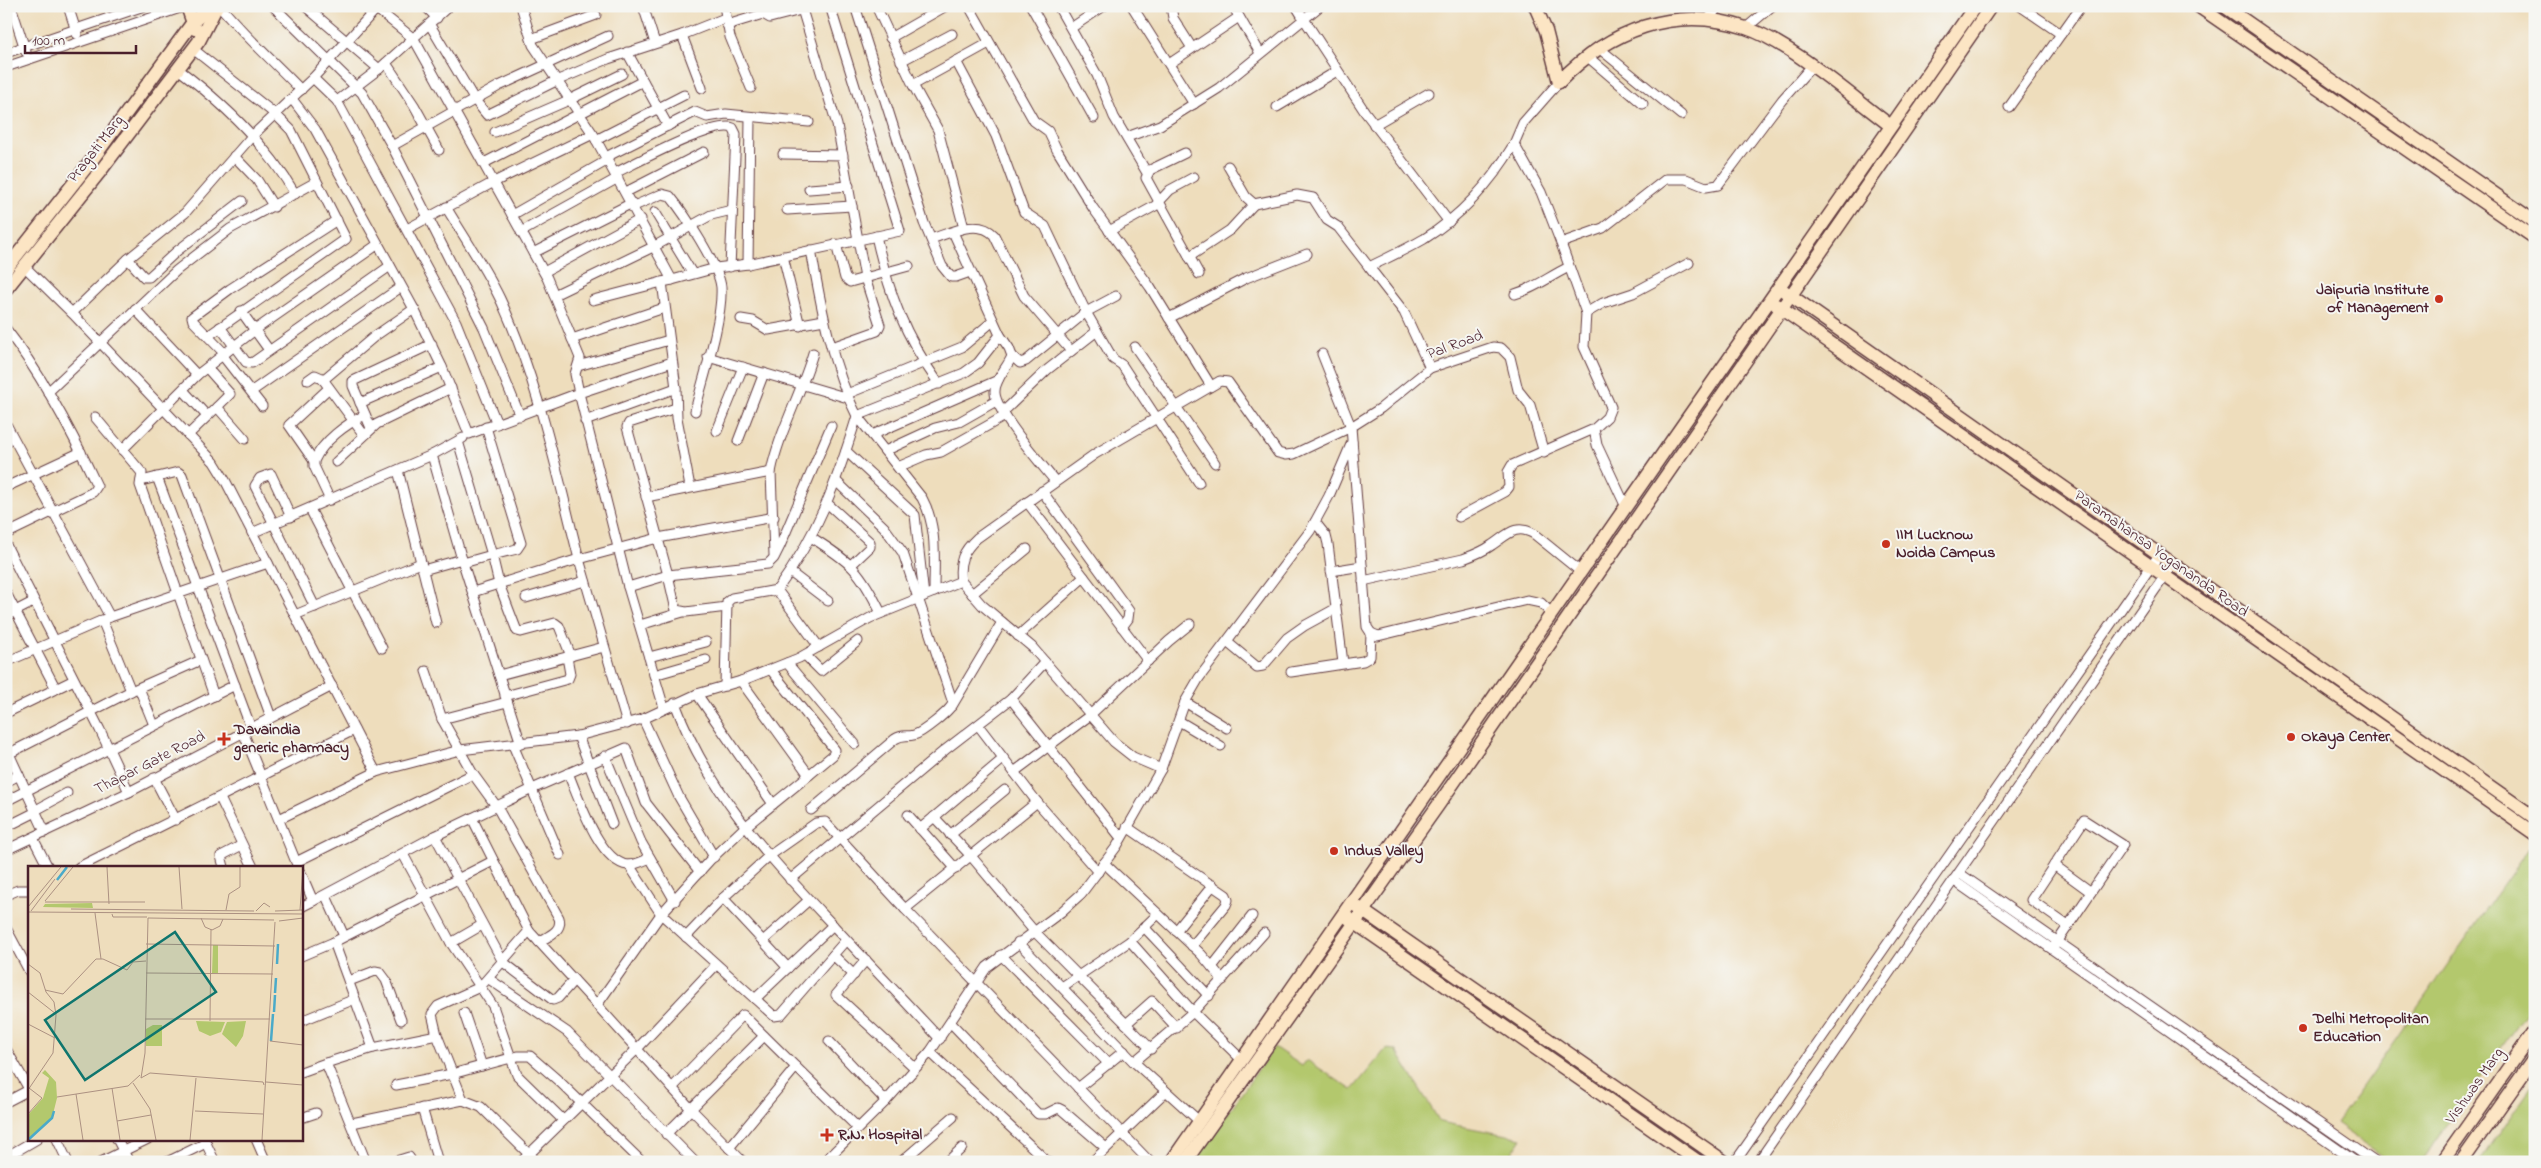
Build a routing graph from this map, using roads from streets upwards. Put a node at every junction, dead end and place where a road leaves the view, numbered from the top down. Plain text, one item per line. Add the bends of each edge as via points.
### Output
1 (10, 6) edge
2 (68, 6) edge
3 (187, 6) edge
4 (218, 6) edge
5 (274, 6) edge
6 (305, 6) edge
7 (425, 6) edge
8 (449, 6) edge
9 (521, 6) edge
10 (643, 6) edge
11 (724, 6) edge
12 (830, 6) edge
13 (855, 6) edge
14 (876, 6) edge
15 (946, 6) edge
16 (968, 6) edge
17 (1031, 6) edge
18 (1058, 6) edge
19 (1104, 6) edge
20 (1132, 6) edge
21 (1171, 6) edge
22 (1233, 6) edge
23 (1296, 6) edge
24 (1320, 6) edge
25 (1535, 6) edge
26 (1719, 6) edge
27 (1772, 6) edge
28 (1975, 6) edge
29 (1991, 6) edge
30 (2020, 6) edge
31 (2081, 6) edge
32 (2198, 6) edge
33 (2224, 6) edge
34 (138, 7) edge
35 (376, 7) edge
36 (801, 8) edge
37 (202, 10) edge
38 (596, 15) dead end
39 (1239, 17) junction
40 (437, 18) junction
41 (1304, 20) junction
42 (1707, 20) junction
43 (140, 22) junction
44 (192, 22) junction
45 (726, 22) junction
46 (430, 25) junction
47 (208, 27) junction
48 (1071, 28) junction
49 (1746, 28) junction
50 (76, 30) junction
51 (952, 34) dead end
52 (2061, 34) junction
53 (682, 35) junction
54 (608, 36) dead end
55 (890, 38) junction
56 (414, 39) junction
57 (531, 39) junction
58 (346, 41) junction
59 (80, 42) junction
60 (990, 42) junction
61 (655, 43) junction
62 (196, 45) junction
63 (24, 47) junction
64 (1192, 48) junction
65 (1600, 49) junction
66 (627, 52) junction
67 (6, 53) edge
68 (1260, 53) junction
69 (1588, 57) junction
70 (28, 59) junction
71 (330, 60) junction
72 (901, 61) junction
73 (956, 61) junction
74 (1169, 64) junction
75 (382, 66) junction
76 (546, 66) junction
77 (6, 67) edge
78 (1811, 67) junction
79 (178, 69) junction
80 (1337, 71) junction
81 (622, 74) dead end
82 (313, 78) junction
83 (556, 81) junction
84 (643, 81) junction
85 (1559, 82) junction
86 (912, 85) junction
87 (355, 87) junction
88 (702, 88) dead end
89 (751, 88) dead end
90 (301, 90) junction
91 (1429, 93) dead end
92 (684, 95) dead end
93 (292, 99) junction
94 (474, 99) junction
95 (569, 100) junction
96 (337, 101) junction
97 (1194, 104) junction
98 (1643, 104) dead end
99 (1277, 107) dead end
100 (2009, 107) dead end
101 (658, 108) junction
102 (455, 111) junction
103 (275, 114) junction
104 (580, 115) junction
105 (1681, 115) dead end
106 (750, 118) junction
107 (1094, 118) dead end
108 (809, 122) dead end
109 (1374, 125) junction
110 (668, 126) junction
111 (1891, 126) junction
112 (426, 127) junction
113 (495, 132) dead end
114 (252, 136) junction
115 (595, 137) junction
116 (1126, 137) junction
117 (1514, 144) junction
118 (392, 146) junction
119 (439, 150) dead end
120 (704, 152) dead end
121 (1184, 153) dead end
122 (783, 154) dead end
123 (843, 155) junction
124 (234, 156) junction
125 (607, 158) junction
126 (484, 163) junction
127 (1228, 166) dead end
128 (1147, 173) junction
129 (616, 176) junction
130 (1194, 178) dead end
131 (316, 182) junction
132 (494, 182) junction
133 (848, 186) junction
134 (809, 189) dead end
135 (626, 192) junction
136 (295, 194) junction
137 (242, 201) dead end
138 (1160, 202) junction
139 (1254, 204) junction
140 (633, 205) junction
141 (852, 206) junction
142 (274, 207) junction
143 (446, 208) junction
144 (732, 210) junction
145 (787, 210) dead end
146 (655, 212) dead end
147 (512, 214) junction
148 (429, 216) junction
149 (641, 219) junction
150 (337, 220) junction
151 (1449, 222) junction
152 (2535, 222) edge
153 (690, 226) junction
154 (964, 228) junction
155 (407, 229) junction
156 (1109, 231) junction
157 (521, 232) junction
158 (952, 232) junction
159 (876, 236) junction
160 (670, 238) junction
161 (2535, 238) edge
162 (931, 239) junction
163 (857, 240) junction
164 (836, 244) junction
165 (1560, 244) junction
166 (377, 245) junction
167 (656, 246) junction
168 (810, 250) junction
169 (533, 253) junction
170 (1306, 254) dead end
171 (783, 256) junction
172 (1189, 257) junction
173 (128, 259) junction
174 (1689, 263) dead end
175 (748, 264) junction
176 (24, 266) junction
177 (390, 266) junction
178 (909, 266) dead end
179 (730, 267) junction
180 (1369, 267) junction
181 (1569, 267) junction
182 (716, 268) junction
183 (6, 269) edge
184 (544, 272) junction
185 (970, 272) junction
186 (692, 273) junction
187 (884, 273) junction
188 (1199, 274) dead end
189 (865, 278) junction
190 (672, 280) junction
191 (662, 282) junction
192 (401, 286) junction
193 (1778, 287) junction
194 (6, 289) edge
195 (1515, 294) dead end
196 (554, 296) junction
197 (1116, 296) dead end
198 (1791, 296) junction
199 (593, 300) dead end
200 (1768, 300) junction
201 (664, 308) junction
202 (135, 309) junction
203 (414, 309) junction
204 (1781, 309) junction
205 (242, 311) junction
206 (1086, 312) junction
207 (1586, 312) junction
208 (72, 313) junction
209 (1169, 318) junction
210 (741, 319) dead end
211 (824, 320) junction
212 (993, 321) junction
213 (800, 326) junction
214 (220, 327) junction
215 (6, 329) edge
216 (255, 330) junction
217 (1097, 331) junction
218 (1000, 335) junction
219 (208, 336) junction
220 (1057, 336) junction
221 (572, 339) junction
222 (669, 340) junction
223 (100, 344) junction
224 (432, 344) junction
225 (235, 347) junction
226 (832, 347) junction
227 (1135, 347) dead end
228 (269, 350) junction
229 (813, 352) dead end
230 (1071, 352) junction
231 (1322, 354) dead end
232 (224, 355) junction
233 (1012, 356) junction
234 (708, 357) junction
235 (672, 362) junction
236 (923, 362) junction
237 (442, 366) junction
238 (578, 366) junction
239 (743, 367) junction
240 (207, 368) junction
241 (1430, 368) junction
242 (764, 374) junction
243 (197, 375) junction
244 (308, 380) dead end
245 (323, 380) junction
246 (998, 380) junction
247 (939, 384) junction
248 (804, 385) junction
249 (1211, 386) junction
250 (329, 388) junction
251 (451, 388) junction
252 (676, 388) junction
253 (183, 390) junction
254 (252, 391) junction
255 (48, 392) junction
256 (578, 394) junction
257 (847, 396) junction
258 (996, 401) junction
259 (360, 403) junction
260 (262, 406) dead end
261 (1176, 406) junction
262 (217, 407) junction
263 (162, 408) junction
264 (540, 408) junction
265 (676, 408) junction
266 (695, 411) dead end
267 (1004, 414) junction
268 (365, 415) junction
269 (208, 416) junction
270 (520, 416) junction
271 (857, 416) junction
272 (95, 417) dead end
273 (1157, 417) junction
274 (352, 421) junction
275 (585, 421) junction
276 (6, 424) edge
277 (497, 424) junction
278 (831, 426) dead end
279 (486, 427) junction
280 (1351, 427) junction
281 (1594, 429) junction
282 (717, 431) dead end
283 (367, 432) junction
284 (469, 434) junction
285 (188, 435) junction
286 (872, 435) junction
287 (10, 439) edge
288 (245, 439) dead end
289 (458, 441) junction
290 (738, 441) dead end
291 (1352, 442) junction
292 (122, 450) junction
293 (846, 451) junction
294 (885, 451) junction
295 (81, 452) junction
296 (1544, 452) junction
297 (432, 455) junction
298 (314, 461) junction
299 (336, 462) dead end
300 (1215, 464) dead end
301 (898, 467) junction
302 (398, 470) junction
303 (771, 472) junction
304 (34, 474) junction
305 (157, 478) junction
306 (141, 481) junction
307 (836, 481) junction
308 (1055, 481) junction
309 (1199, 483) dead end
310 (6, 487) edge
311 (690, 487) junction
312 (1042, 491) junction
313 (646, 498) junction
314 (330, 500) junction
315 (1027, 502) junction
316 (828, 504) junction
317 (1626, 506) junction
318 (310, 509) junction
319 (55, 511) junction
320 (1639, 515) junction
321 (292, 517) junction
322 (774, 517) junction
323 (1459, 517) dead end
324 (1315, 522) junction
325 (275, 524) junction
326 (252, 533) junction
327 (6, 534) edge
328 (811, 537) junction
329 (658, 538) junction
330 (6, 545) edge
331 (617, 549) junction
332 (1028, 549) dead end
333 (492, 555) junction
334 (2159, 555) junction
335 (774, 558) junction
336 (579, 559) junction
337 (463, 561) junction
338 (268, 563) junction
339 (2173, 564) junction
340 (852, 565) junction
341 (422, 566) junction
342 (1362, 566) junction
343 (2151, 566) junction
344 (1331, 571) junction
345 (790, 572) junction
346 (1581, 572) junction
347 (668, 574) junction
348 (2165, 576) junction
349 (1084, 577) junction
350 (221, 578) junction
351 (585, 581) junction
352 (1363, 581) junction
353 (961, 582) junction
354 (499, 584) junction
355 (628, 587) junction
356 (199, 588) junction
357 (777, 590) junction
358 (354, 591) junction
359 (473, 592) junction
360 (934, 592) junction
361 (6, 594) edge
362 (972, 594) junction
363 (178, 596) junction
364 (526, 598) dead end
365 (920, 598) junction
366 (828, 601) dead end
367 (33, 602) junction
368 (727, 606) junction
369 (315, 607) junction
370 (1335, 609) junction
371 (16, 611) junction
372 (683, 612) junction
373 (881, 614) junction
374 (1552, 614) junction
375 (295, 615) junction
376 (6, 616) edge
377 (106, 618) junction
378 (436, 622) dead end
379 (1002, 622) junction
380 (1190, 624) dead end
381 (640, 625) junction
382 (1122, 627) junction
383 (1371, 633) junction
384 (1018, 636) junction
385 (55, 640) junction
386 (858, 641) dead end
387 (706, 642) dead end
388 (1227, 642) junction
389 (604, 647) junction
390 (36, 648) junction
391 (382, 648) dead end
392 (819, 648) junction
393 (569, 656) junction
394 (805, 656) junction
395 (649, 657) junction
396 (201, 660) junction
397 (706, 660) dead end
398 (1148, 661) junction
399 (6, 662) edge
400 (1045, 662) junction
401 (787, 663) junction
402 (1343, 663) junction
403 (771, 670) junction
404 (426, 671) dead end
405 (1291, 672) dead end
406 (499, 675) junction
407 (654, 675) junction
408 (74, 680) junction
409 (741, 681) junction
410 (235, 685) junction
411 (332, 686) junction
412 (725, 686) junction
413 (56, 689) junction
414 (135, 689) junction
415 (697, 694) junction
416 (214, 696) junction
417 (506, 699) junction
418 (1011, 699) junction
419 (1186, 702) junction
420 (675, 703) junction
421 (951, 707) junction
422 (664, 708) junction
423 (90, 711) junction
424 (6, 713) edge
425 (1089, 716) junction
426 (271, 717) junction
427 (442, 719) junction
428 (643, 719) junction
429 (1179, 721) junction
430 (626, 724) junction
431 (154, 725) junction
432 (978, 725) junction
433 (1227, 728) dead end
434 (247, 730) junction
435 (354, 730) junction
436 (578, 736) junction
437 (517, 744) junction
438 (855, 744) dead end
439 (1221, 746) dead end
440 (109, 747) junction
441 (1048, 748) junction
442 (460, 750) junction
443 (7, 752) edge
444 (605, 756) junction
445 (1003, 759) junction
446 (589, 763) junction
447 (1160, 769) junction
448 (376, 772) junction
449 (1014, 772) junction
450 (568, 773) junction
451 (473, 774) junction
452 (19, 775) junction
453 (809, 775) junction
454 (262, 776) junction
455 (154, 778) junction
456 (6, 782) edge
457 (532, 789) junction
458 (27, 790) junction
459 (1005, 790) dead end
460 (129, 792) junction
461 (67, 794) dead end
462 (220, 798) junction
463 (6, 801) edge
464 (1036, 802) junction
465 (774, 804) junction
466 (497, 806) junction
467 (811, 810) dead end
468 (36, 811) junction
469 (908, 815) dead end
470 (934, 817) junction
471 (472, 818) junction
472 (2535, 818) edge
473 (279, 819) junction
474 (176, 820) junction
475 (612, 824) dead end
476 (746, 826) junction
477 (6, 827) edge
478 (1127, 827) junction
479 (920, 829) junction
480 (45, 832) junction
481 (2535, 834) edge
482 (950, 835) junction
483 (435, 836) junction
484 (33, 838) junction
485 (838, 838) junction
486 (1121, 838) junction
487 (242, 845) junction
488 (6, 850) edge
489 (403, 854) junction
490 (560, 855) dead end
491 (769, 856) junction
492 (970, 856) junction
493 (714, 857) junction
494 (650, 858) junction
495 (493, 861) junction
496 (1104, 863) junction
497 (297, 864) edge
498 (629, 865) junction
499 (2054, 865) junction
500 (47, 866) edge
501 (82, 866) edge
502 (224, 866) edge
503 (252, 866) edge
504 (956, 869) junction
505 (700, 872) junction
506 (1098, 872) junction
507 (302, 874) edge
508 (1956, 876) junction
509 (459, 879) junction
510 (790, 880) junction
511 (1214, 885) junction
512 (28, 890) edge
513 (2091, 892) junction
514 (6, 895) edge
515 (326, 896) junction
516 (424, 896) junction
517 (723, 898) junction
518 (675, 900) junction
519 (809, 900) junction
520 (313, 901) junction
521 (1352, 903) junction
522 (302, 906) edge
523 (905, 909) junction
524 (1363, 910) junction
525 (661, 914) junction
526 (1158, 914) junction
527 (1344, 915) junction
528 (1252, 916) dead end
529 (1355, 922) junction
530 (482, 925) junction
531 (833, 925) junction
532 (2068, 926) junction
533 (1144, 927) junction
534 (530, 931) junction
535 (1034, 931) junction
536 (1176, 931) junction
537 (7, 932) edge
538 (1264, 933) dead end
539 (344, 936) junction
540 (686, 937) junction
541 (846, 940) junction
542 (763, 941) junction
543 (1130, 941) junction
544 (334, 942) junction
545 (539, 942) junction
546 (1018, 942) junction
547 (451, 943) junction
548 (2055, 945) junction
549 (1192, 946) junction
550 (1001, 954) junction
551 (833, 955) junction
552 (302, 956) edge
553 (866, 960) junction
554 (503, 962) junction
555 (716, 965) junction
556 (1212, 967) junction
557 (788, 968) junction
558 (28, 969) edge
559 (854, 975) junction
560 (1079, 976) junction
561 (489, 978) junction
562 (574, 980) junction
563 (1223, 980) junction
564 (349, 981) junction
565 (976, 981) junction
566 (480, 988) junction
567 (1062, 988) junction
568 (1209, 996) junction
569 (356, 999) junction
570 (755, 999) junction
571 (597, 1005) junction
572 (1193, 1012) junction
573 (464, 1013) dead end
574 (302, 1018) edge
575 (401, 1020) dead end
576 (2172, 1021) junction
577 (951, 1023) junction
578 (1126, 1024) junction
579 (1177, 1028) junction
580 (2166, 1029) junction
581 (2535, 1030) edge
582 (437, 1035) junction
583 (764, 1036) junction
584 (940, 1039) junction
585 (829, 1041) dead end
586 (372, 1048) junction
587 (6, 1049) edge
588 (637, 1049) junction
589 (1151, 1049) junction
590 (930, 1052) junction
591 (1124, 1052) junction
592 (2535, 1057) edge
593 (510, 1059) junction
594 (1242, 1060) junction
595 (1134, 1062) junction
596 (326, 1063) junction
597 (1109, 1064) junction
598 (482, 1066) junction
599 (796, 1067) junction
600 (915, 1068) junction
601 (302, 1072) edge
602 (452, 1074) junction
603 (609, 1076) junction
604 (2262, 1084) junction
605 (396, 1085) dead end
606 (28, 1088) edge
607 (672, 1088) junction
608 (1078, 1088) junction
609 (28, 1091) edge
610 (1165, 1092) junction
611 (2256, 1092) junction
612 (462, 1100) junction
613 (886, 1101) junction
614 (6, 1102) edge
615 (582, 1103) junction
616 (422, 1108) junction
617 (692, 1110) junction
618 (316, 1113) dead end
619 (953, 1117) dead end
620 (302, 1118) edge
621 (564, 1120) junction
622 (1199, 1121) junction
623 (352, 1123) junction
624 (2319, 1123) junction
625 (858, 1127) junction
626 (2313, 1132) junction
627 (666, 1134) junction
628 (1122, 1134) junction
629 (35, 1140) edge
630 (57, 1140) edge
631 (117, 1140) edge
632 (146, 1140) edge
633 (256, 1140) edge
634 (205, 1141) edge
635 (729, 1148) junction
636 (962, 1148) dead end
637 (1106, 1148) junction
638 (123, 1151) junction
639 (529, 1154) junction
640 (6, 1157) edge
641 (68, 1162) edge
642 (101, 1162) edge
643 (129, 1162) edge
644 (167, 1162) edge
645 (215, 1162) edge
646 (266, 1162) edge
647 (366, 1162) edge
648 (393, 1162) edge
649 (412, 1162) edge
650 (438, 1162) edge
651 (521, 1162) edge
652 (537, 1162) edge
653 (642, 1162) edge
654 (694, 1162) edge
655 (743, 1162) edge
656 (824, 1162) edge
657 (901, 1162) edge
658 (947, 1162) edge
659 (1048, 1162) edge
660 (1092, 1162) edge
661 (1150, 1162) edge
662 (1171, 1162) edge
663 (1185, 1162) edge
664 (1699, 1162) edge
665 (1725, 1162) edge
666 (1735, 1162) edge
667 (1758, 1162) edge
668 (2356, 1162) edge
669 (2375, 1162) edge
670 (2442, 1162) edge
671 (2461, 1162) edge

1 - 63 street
2 - 50 street
3 - 43 street
3 - 44 street
4 - 37 street, Pragati Marg
4 - 47 street, Pragati Marg
4 - 90 street
5 - 71 street
6 - 58 street
7 - 40 street
8 - 40 street
9 - 57 street
10 - 61 street
11 - 45 street
12 - 159 street via 900,231
13 - 162 street
14 - 55 street
15 - 55 street
16 - 60 street
17 - 107 street
18 - 48 street
19 - 48 street
20 - 74 street
21 - 64 street via 1173,18
22 - 39 street
23 - 41 street
24 - 41 street
25 - 85 street via 1546,31
26 - 42 street
27 - 49 street
28 - 111 street
29 - 198 street
30 - 52 street
31 - 52 street
32 - 161 street
33 - 152 street
34 - 43 street
34 - 50 street
35 - 56 street
35 - 58 street
36 - 45 street via 770,18 763,14
36 - 123 street via 828,92
37 - 44 street, Pragati Marg
37 - 47 street
38 - 57 street
39 - 64 street
39 - 68 street
40 - 46 street
41 - 68 street
41 - 80 street
42 - 49 street
42 - 65 street via 1665,20 1643,26
43 - 59 street
44 - 62 street
44 - 183 street, Pragati Marg via 92,160
45 - 53 street
45 - 89 street
46 - 56 street
46 - 94 street
47 - 62 street, Pragati Marg
48 - 116 street
49 - 78 street
50 - 59 street
50 - 63 street
51 - 72 street
52 - 100 street
53 - 61 street
53 - 88 street
54 - 76 street
55 - 72 street
56 - 75 street
56 - 102 street
57 - 76 street
58 - 71 street
58 - 75 street
59 - 70 street
60 - 73 street
60 - 156 street via 1034,120 1048,131
61 - 66 street
62 - 79 street, Pragati Marg
62 - 103 street
63 - 67 street
63 - 70 street
64 - 74 street
65 - 69 street
65 - 105 street
66 - 83 street
66 - 84 street
68 - 97 street via 1219,88
69 - 85 street
69 - 98 street
70 - 77 street
71 - 82 street
71 - 87 street
72 - 86 street
73 - 86 street
73 - 206 street via 996,136 1019,203 1029,216 1045,226
74 - 97 street
75 - 87 street
75 - 112 street
76 - 83 street
76 - 94 street
78 - 111 street
78 - 165 street via 1718,185 1706,187 1686,179 1666,179 1603,228
79 - 114 street via 203,88
79 - 176 street, Pragati Marg
80 - 99 street
80 - 109 street
81 - 95 street
82 - 90 street
82 - 96 street
83 - 94 street via 493,114 483,112
83 - 95 street
84 - 101 street
84 - 104 street
85 - 117 street via 1523,123
86 - 154 street via 938,130
87 - 96 street
87 - 118 street via 362,93
90 - 93 street
91 - 109 street
92 - 101 street
93 - 103 street
93 - 166 street via 315,129
94 - 102 street
95 - 104 street
95 - 113 street
96 - 155 street
97 - 116 street via 1160,125
101 - 110 street
101 - 115 street
102 - 112 street
102 - 126 street
103 - 114 street
103 - 131 street via 295,135
104 - 115 street
104 - 126 street
106 - 108 street
106 - 110 street via 726,114 707,117 695,112
106 - 175 street
109 - 151 street
110 - 125 street
111 - 193 street
112 - 118 street
112 - 119 street
114 - 124 street
114 - 136 street
115 - 125 street
115 - 132 street
116 - 128 street
117 - 151 street via 1490,179
117 - 165 street via 1541,192
118 - 148 street
120 - 135 street
121 - 128 street
122 - 123 street
123 - 133 street
124 - 142 street via 257,180
124 - 173 street via 185,213
125 - 129 street
125 - 147 street
126 - 132 street
127 - 139 street via 1246,197
128 - 138 street via 1146,178
129 - 135 street
129 - 144 street via 681,142 727,125 736,134
129 - 157 street
130 - 138 street via 1170,190
131 - 136 street
131 - 150 street
132 - 143 street
132 - 147 street
133 - 134 street
133 - 141 street
135 - 140 street
136 - 142 street
137 - 173 street via 149,277 144,277
138 - 156 street
138 - 172 street
139 - 172 street via 1230,230
139 - 180 street via 1298,195 1313,198 1327,220 1338,227
140 - 149 street
140 - 153 street via 666,194 677,204
140 - 169 street
141 - 145 street
141 - 163 street
142 - 202 street via 230,230 177,270
143 - 148 street
143 - 264 street via 501,301
144 - 153 street via 711,215
144 - 179 street
146 - 160 street
147 - 157 street
148 - 155 street
148 - 270 street via 484,328
149 - 167 street
149 - 184 street
150 - 205 street via 345,236 344,241
150 - 219 street via 193,316 193,321
151 - 180 street
153 - 160 street
153 - 182 street
154 - 158 street
154 - 220 street via 980,227 994,235 1024,296
155 - 277 street via 456,322
156 - 209 street
157 - 169 street
158 - 162 street
158 - 185 street
159 - 163 street
159 - 187 street
160 - 167 street
160 - 186 street
162 - 185 street via 947,274 956,277
163 - 164 street
163 - 189 street
164 - 168 street
164 - 189 street via 844,278 850,282
165 - 181 street
166 - 177 street
166 - 216 street
167 - 190 street
167 - 196 street
168 - 171 street
168 - 211 street
169 - 184 street
170 - 209 street via 1246,278
171 - 175 street
171 - 213 street
172 - 188 street
173 - 208 street
174 - 207 street via 1633,293
175 - 179 street
176 - 194 street, Pragati Marg
176 - 208 street
177 - 192 street
177 - 228 street
178 - 187 street
179 - 182 street
180 - 241 street via 1404,312
181 - 195 street via 1535,288
181 - 207 street
182 - 186 street
182 - 234 street via 721,285 720,306
184 - 196 street
185 - 212 street
186 - 190 street
187 - 189 street
187 - 236 street via 898,312
189 - 226 street via 879,328
190 - 191 street
191 - 199 street
191 - 201 street
192 - 203 street
192 - 254 street
193 - 198 street, Paramahansa Yogananda Road
193 - 200 street
196 - 221 street
197 - 206 street
198 - 204 street
198 - 334 street, Paramahansa Yogananda Road
200 - 204 street, Paramahansa Yogananda Road
200 - 317 street
201 - 221 street
201 - 222 street
202 - 223 street
202 - 243 street
203 - 224 street
203 - 245 street via 375,336
204 - 320 street
204 - 343 street, Paramahansa Yogananda Road
205 - 214 street
205 - 216 street
206 - 217 street
206 - 220 street
207 - 281 street via 1584,347 1611,406 1607,417
208 - 223 street
209 - 249 street
210 - 213 street via 768,330
211 - 213 street
211 - 226 street
212 - 218 street
212 - 236 street via 962,347
214 - 219 street
214 - 225 street
215 - 255 street
216 - 225 street
216 - 228 street
217 - 230 street
217 - 273 street via 1113,359 1122,365
218 - 233 street
218 - 247 street via 978,363
219 - 232 street
220 - 230 street
220 - 233 street via 1026,361 1020,363
221 - 238 street via 580,358
222 - 235 street
222 - 238 street
223 - 255 street
223 - 263 street
224 - 237 street
224 - 259 street via 356,378 353,386
225 - 228 street via 249,364
225 - 232 street
226 - 257 street
227 - 261 street
229 - 248 street
230 - 267 street via 1047,370
231 - 280 street
232 - 240 street
232 - 254 street
233 - 246 street
234 - 239 street
234 - 266 street
235 - 252 street
235 - 256 street
236 - 247 street
236 - 257 street
237 - 251 street
237 - 259 street
238 - 256 street via 575,374
239 - 242 street
239 - 282 street
240 - 243 street
240 - 262 street via 230,394
241 - 280 street, Pal Road via 1381,408
241 - 296 street, Pal Road via 1493,347 1501,348 1506,352 1518,390 1530,405
242 - 248 street
242 - 290 street
243 - 253 street
244 - 245 street via 315,375
245 - 250 street
246 - 258 street
246 - 286 street
247 - 271 street
248 - 257 street
248 - 303 street via 775,452
249 - 261 street
249 - 280 street, Pal Road via 1220,381 1228,382 1278,453 1294,454
250 - 274 street
250 - 298 street via 290,424
251 - 283 street
251 - 284 street
252 - 265 street
252 - 275 street
253 - 263 street
253 - 269 street
254 - 260 street
255 - 295 street
256 - 264 street
256 - 275 street
257 - 271 street
258 - 267 street
258 - 294 street via 959,422 935,428
259 - 268 street
261 - 273 street
261 - 300 street
262 - 269 street
262 - 288 street
263 - 285 street
263 - 292 street
264 - 270 street
264 - 336 street
265 - 311 street
265 - 313 street via 629,423 627,427
267 - 301 street via 941,452
267 - 308 street
268 - 274 street
268 - 283 street
269 - 285 street
270 - 277 street
271 - 286 street
271 - 293 street
272 - 292 street
273 - 308 street
273 - 309 street
274 - 283 street
274 - 298 street
275 - 331 street
276 - 287 street
277 - 279 street
278 - 335 street
279 - 284 street
279 - 333 street via 521,543 517,549
280 - 291 street
281 - 296 street
281 - 317 street via 1597,445
283 - 299 street
284 - 289 street
285 - 326 street via 214,462
286 - 294 street
287 - 304 street
289 - 297 street
289 - 333 street
291 - 324 street
291 - 342 street
292 - 306 street via 140,470
293 - 307 street
293 - 365 street via 915,515
294 - 301 street
295 - 304 street
295 - 319 street via 96,490
296 - 323 street via 1512,465 1508,472 1509,487 1505,492
297 - 302 street
297 - 337 street
298 - 314 street
301 - 360 street via 929,510 933,525
302 - 314 street
302 - 341 street
303 - 311 street
303 - 322 street
304 - 310 street
304 - 319 street
305 - 306 street
305 - 350 street via 178,472 182,475
305 - 356 street
306 - 363 street
307 - 316 street
307 - 365 street via 894,539
308 - 312 street
311 - 313 street
312 - 315 street
312 - 382 street via 1129,611
313 - 329 street
314 - 318 street
315 - 349 street
315 - 353 street via 967,548 960,559
316 - 328 street
316 - 340 street via 870,542 870,547
317 - 320 street
317 - 346 street
318 - 321 street
318 - 358 street
319 - 327 street
319 - 377 street
320 - 524 street
321 - 325 street
321 - 325 street via 273,477 269,474 264,476 257,480 255,486
322 - 329 street
322 - 335 street
324 - 344 street via 1326,536
324 - 388 street
325 - 326 street
325 - 369 street
326 - 338 street
328 - 340 street
328 - 345 street
329 - 331 street
329 - 347 street
330 - 367 street
331 - 336 street
331 - 355 street
332 - 362 street
333 - 337 street
333 - 354 street
334 - 339 street, Paramahansa Yogananda Road
334 - 343 street
335 - 347 street via 763,565
336 - 351 street
336 - 354 street
337 - 341 street
337 - 359 street
338 - 350 street
338 - 375 street
339 - 348 street
339 - 472 street, Paramahansa Yogananda Road
340 - 373 street
341 - 358 street
341 - 378 street
342 - 344 street
342 - 352 street
343 - 348 street, Paramahansa Yogananda Road
343 - 666 street
344 - 370 street
345 - 357 street
345 - 366 street
346 - 352 street via 1527,529 1518,528 1464,559
346 - 374 street
347 - 355 street
347 - 372 street via 676,610
348 - 481 street, Paramahansa Yogananda Road
348 - 508 street
349 - 382 street
349 - 384 street
350 - 356 street
350 - 426 street
351 - 364 street
351 - 389 street
352 - 383 street via 1367,627
353 - 360 street
353 - 362 street
354 - 359 street
354 - 393 street via 517,631 555,623 559,626
355 - 381 street
356 - 363 street
356 - 410 street
357 - 368 street via 732,598
357 - 392 street
358 - 369 street
358 - 391 street
359 - 406 street
360 - 365 street
361 - 371 street
362 - 379 street
363 - 377 street
363 - 396 street
365 - 373 street
365 - 421 street via 953,703
367 - 371 street
367 - 385 street
368 - 372 street
368 - 412 street
369 - 375 street
370 - 388 street via 1287,638 1262,666 1257,666
370 - 402 street
371 - 376 street
371 - 390 street
372 - 381 street
373 - 392 street
374 - 383 street via 1541,603 1527,600 1378,636
374 - 521 street
375 - 411 street
377 - 385 street
377 - 414 street
379 - 384 street
379 - 421 street
380 - 398 street
381 - 395 street
382 - 398 street
383 - 402 street via 1370,657
384 - 400 street
385 - 390 street
385 - 408 street
386 - 394 street via 820,671
387 - 395 street
388 - 419 street via 1199,678
389 - 393 street
389 - 430 street
390 - 399 street
390 - 413 street
392 - 394 street
393 - 406 street
393 - 417 street via 568,679
394 - 401 street
395 - 407 street
396 - 414 street
396 - 416 street
397 - 407 street
398 - 425 street
400 - 418 street
400 - 425 street
401 - 403 street
401 - 438 street
402 - 405 street
403 - 409 street
403 - 453 street via 835,750
404 - 427 street
406 - 417 street
407 - 422 street
408 - 413 street
408 - 423 street
409 - 412 street
409 - 453 street
410 - 416 street
410 - 434 street
411 - 426 street, Thapar Gate Road
411 - 435 street
412 - 415 street
413 - 424 street
414 - 423 street
414 - 431 street
415 - 420 street
415 - 465 street
416 - 431 street
417 - 427 street
417 - 437 street
418 - 432 street
418 - 441 street
419 - 429 street
419 - 433 street
420 - 422 street
420 - 476 street via 703,766
421 - 467 street via 916,735 905,734 895,738
422 - 428 street
423 - 440 street
423 - 443 street
425 - 441 street
425 - 447 street via 1133,757
426 - 434 street, Thapar Gate Road
427 - 442 street
428 - 430 street
428 - 493 street via 679,797
429 - 439 street
429 - 447 street
430 - 436 street
431 - 440 street
432 - 445 street
432 - 485 street
434 - 454 street
434 - 455 street, Thapar Gate Road
435 - 448 street
435 - 454 street
436 - 437 street
436 - 446 street
437 - 442 street
437 - 457 street
440 - 458 street
440 - 460 street
441 - 449 street
441 - 486 street
442 - 448 street
442 - 451 street
443 - 452 street
444 - 446 street
444 - 494 street
444 - 505 street via 626,748 646,803
445 - 449 street
445 - 470 street
446 - 450 street
446 - 475 street
447 - 478 street
448 - 473 street
449 - 464 street
450 - 457 street
450 - 498 street via 600,843 621,863
451 - 466 street
451 - 497 street
452 - 456 street
452 - 458 street
453 - 465 street
454 - 462 street
454 - 473 street
455 - 460 street, Thapar Gate Road
455 - 474 street
457 - 466 street
457 - 490 street
458 - 463 street
458 - 468 street
459 - 482 street
460 - 480 street, Thapar Gate Road
461 - 468 street
462 - 474 street
462 - 487 street
464 - 492 street
464 - 506 street
465 - 476 street
466 - 471 street
466 - 545 street via 560,922 558,930
468 - 477 street
468 - 480 street
469 - 479 street
470 - 479 street
470 - 482 street
471 - 483 street
471 - 495 street
473 - 497 street
474 - 501 street
476 - 491 street
476 - 493 street
478 - 486 street
478 - 511 street
479 - 504 street
480 - 484 street, Thapar Gate Road
482 - 492 street
483 - 489 street
483 - 509 street
484 - 488 street, Thapar Gate Road
484 - 500 street
485 - 491 street via 820,821
485 - 510 street
485 - 523 street
486 - 496 street
487 - 502 street via 221,856
487 - 503 street
489 - 515 street
489 - 516 street
491 - 510 street
491 - 517 street
492 - 504 street
492 - 535 street
493 - 505 street
494 - 498 street
494 - 518 street
495 - 509 street
495 - 534 street
496 - 506 street
496 - 526 street
498 - 525 street
499 - 513 street
499 - 513 street via 2084,820 2123,845
499 - 532 street via 2031,900
504 - 523 street
505 - 518 street
506 - 535 street via 1081,894
507 - 520 street
508 - 548 street
508 - 667 street
509 - 516 street
509 - 530 street
510 - 519 street
511 - 536 street
511 - 549 street via 1226,895 1226,905
512 - 514 street
513 - 532 street
515 - 520 street
515 - 539 street
516 - 539 street
516 - 547 street
517 - 540 street
517 - 542 street
518 - 525 street
519 - 531 street
519 - 542 street
520 - 522 street
521 - 524 street
521 - 527 street
523 - 565 street
524 - 529 street
524 - 665 street
525 - 540 street
525 - 571 street
526 - 533 street
526 - 536 street
527 - 529 street
527 - 594 street
528 - 556 street
529 - 663 street
529 - 664 street
530 - 547 street
530 - 554 street
531 - 541 street
531 - 557 street
532 - 548 street
533 - 543 street
533 - 568 street
534 - 545 street
534 - 554 street
535 - 546 street
535 - 560 street
536 - 549 street
537 - 558 street
538 - 563 street
539 - 544 street
540 - 555 street
541 - 551 street
541 - 553 street
542 - 557 street
543 - 560 street
543 - 572 street
544 - 552 street
544 - 564 street
545 - 562 street
546 - 550 street
546 - 567 street
547 - 566 street
548 - 576 street
548 - 580 street
549 - 556 street
550 - 565 street
550 - 597 street
551 - 559 street
551 - 570 street via 778,1017
553 - 559 street
553 - 584 street
554 - 561 street
554 - 562 street via 553,1000
555 - 570 street
555 - 588 street
556 - 563 street
557 - 570 street
559 - 600 street via 836,995
560 - 567 street
560 - 578 street
561 - 566 street
561 - 603 street via 551,1019
562 - 571 street
563 - 568 street
564 - 569 street
564 - 575 street via 380,972
565 - 577 street
565 - 608 street
566 - 582 street via 434,1010
566 - 593 street via 493,1006
567 - 591 street
568 - 572 street
569 - 574 street
569 - 586 street
571 - 588 street
572 - 579 street
572 - 594 street
573 - 598 street
576 - 580 street
576 - 604 street
577 - 584 street
577 - 637 street via 1038,1114 1058,1108
578 - 579 street via 1152,1001
578 - 589 street
579 - 589 street
580 - 611 street
581 - 670 street, Vishwas Marg
582 - 586 street
582 - 602 street
583 - 599 street
583 - 607 street via 743,1015
583 - 617 street
584 - 590 street
585 - 613 street
586 - 596 street
587 - 606 street
588 - 603 street
588 - 607 street
589 - 595 street
590 - 600 street
590 - 659 street
591 - 595 street
591 - 597 street
592 - 671 street, Vishwas Marg
593 - 598 street
593 - 615 street via 530,1056
593 - 621 street via 517,1075
594 - 622 street
595 - 610 street
596 - 601 street
596 - 623 street
597 - 608 street
598 - 602 street
599 - 625 street
599 - 635 street
600 - 613 street
602 - 605 street
602 - 612 street
603 - 615 street
603 - 627 street
604 - 611 street
604 - 624 street
607 - 617 street
608 - 628 street
609 - 614 street
610 - 622 street
610 - 628 street
611 - 626 street
612 - 616 street
612 - 639 street via 481,1107
613 - 625 street
615 - 621 street
615 - 653 street
616 - 623 street
616 - 650 street
617 - 627 street
617 - 635 street
618 - 620 street
619 - 657 street
621 - 639 street
622 - 662 street
623 - 647 street
624 - 626 street
624 - 669 street
625 - 656 street
626 - 668 street
627 - 654 street
628 - 637 street
628 - 661 street
629 - 640 street
630 - 641 street
631 - 638 street
632 - 638 street
633 - 646 street
634 - 644 street
634 - 645 street
635 - 655 street
636 - 658 street
637 - 660 street
638 - 642 street
638 - 643 street
639 - 651 street
639 - 652 street
648 - 649 street via 409,1157

